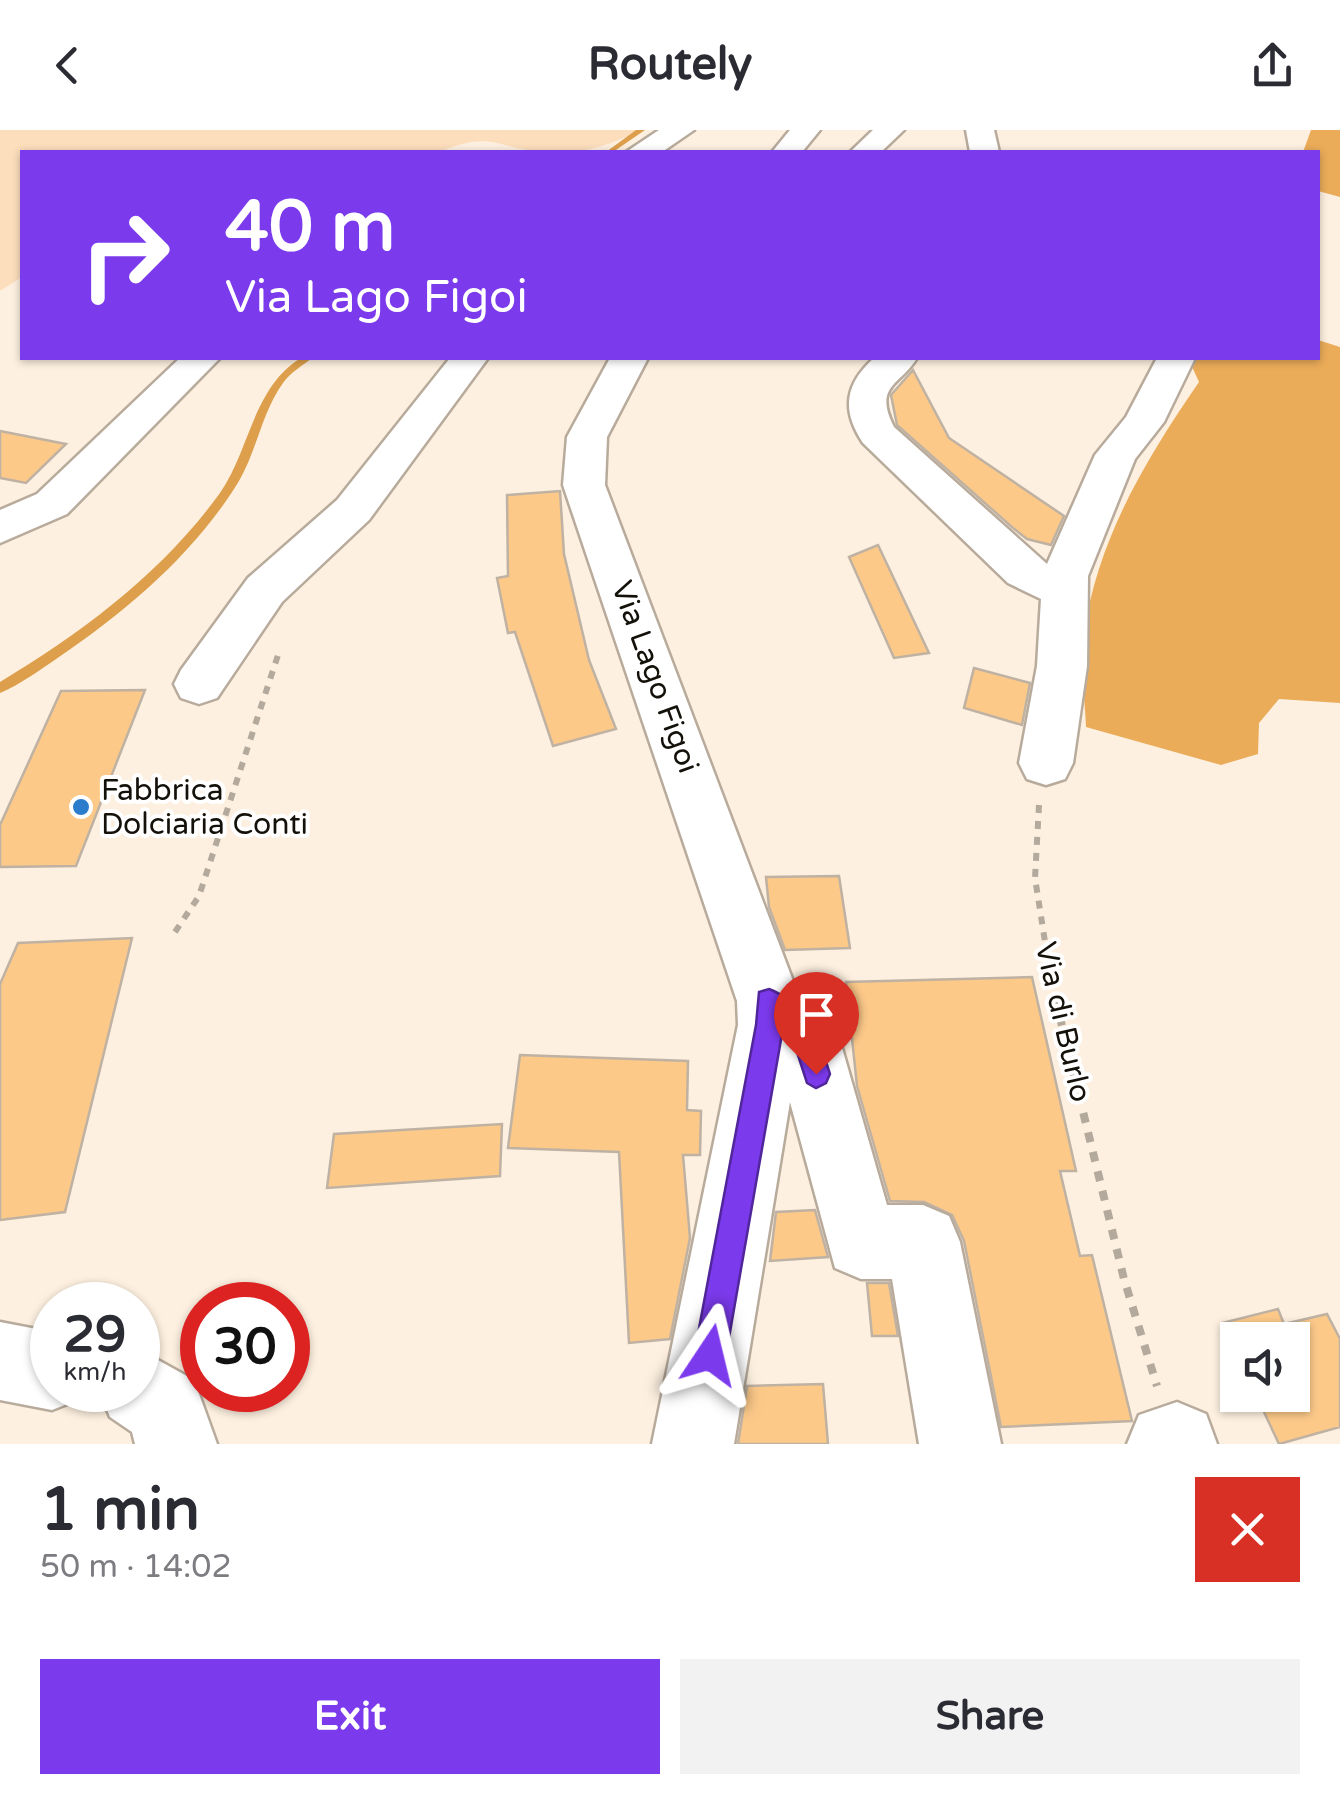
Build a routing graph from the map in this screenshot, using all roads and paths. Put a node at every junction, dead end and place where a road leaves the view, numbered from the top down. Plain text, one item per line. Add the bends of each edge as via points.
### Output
1 (680, 130) edge
2 (806, 130) edge
3 (890, 130) edge
4 (645, 150) edge
5 (788, 150) edge
6 (866, 150) edge
7 (199, 360) edge
8 (468, 360) edge
9 (628, 360) edge
10 (896, 360) edge
11 (1175, 360) edge
12 (0, 528) edge
13 (1062, 589) junction
14 (281, 646) dead end
15 (198, 684) dead end
16 (1046, 763) joint
17 (175, 932) dead end
18 (769, 1001) junction
19 (0, 1361) edge
20 (30, 1367) edge
21 (160, 1404) edge
22 (1177, 1443) edge
23 (176, 1444) edge
24 (694, 1444) edge
25 (960, 1444) edge
26 (1168, 1444) edge

1 - 4 street
2 - 5 street
3 - 6 street
7 - 12 street via 52,504
8 - 15 street via 353,510 264,590
9 - 18 street, Via Lago Figoi via 586,437 584,485
10 - 13 street via 867,388 864,410 877,434 1024,572
11 - 13 street via 1154,406 1116,454
13 - 16 street via 1062,666
14 - 17 path via 199,896
16 - 22 path, Via di Burlo via 1033,842 1045,946 1117,1254
18 - 24 street, Via Lago Figoi
18 - 25 street, Via Lago Figoi via 807,1041 862,1242 924,1242
19 - 20 street
21 - 23 street
22 - 26 street

